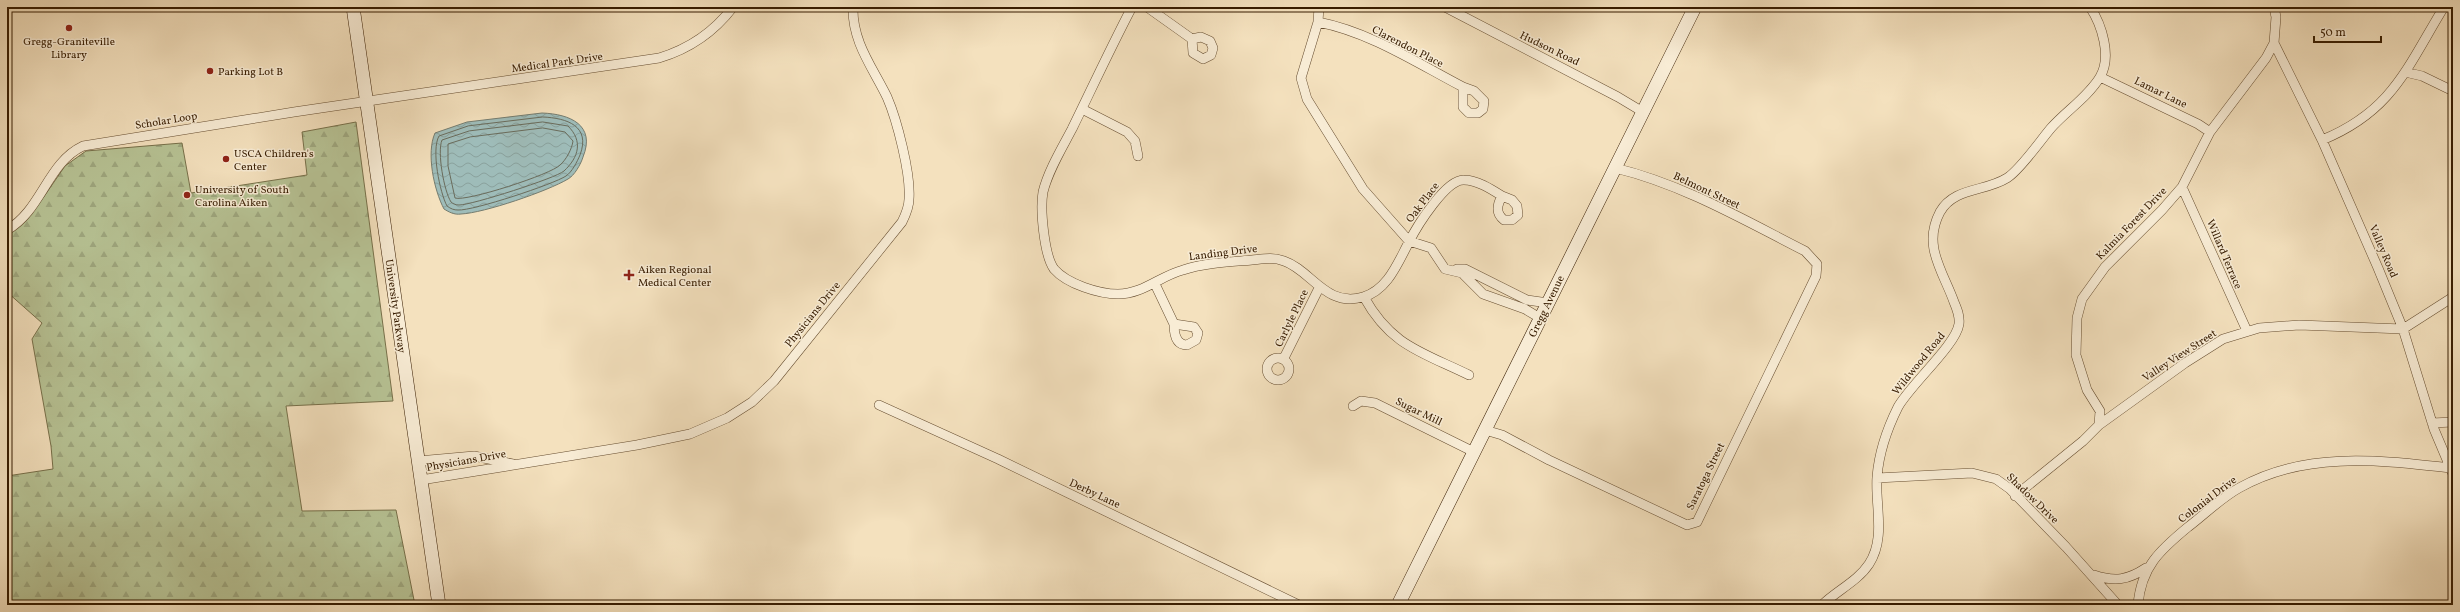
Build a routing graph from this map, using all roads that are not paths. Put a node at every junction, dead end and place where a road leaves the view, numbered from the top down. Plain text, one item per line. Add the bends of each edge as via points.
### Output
1 (353, 7) edge
2 (733, 7) edge
3 (853, 7) edge
4 (1132, 7) edge
5 (1147, 7) edge
6 (1319, 7) edge
7 (1446, 7) edge
8 (1694, 7) edge
9 (2090, 7) edge
10 (2274, 7) edge
11 (2444, 7) edge
12 (1318, 22) junction
13 (1192, 39) dead end
14 (2274, 43) junction
15 (2405, 72) junction
16 (2100, 77) junction
17 (1463, 87) dead end
18 (2453, 91) edge
19 (367, 102) junction
20 (1082, 109) junction
21 (1643, 112) junction
22 (2210, 132) junction
23 (2322, 140) junction
24 (1138, 156) dead end
25 (1615, 168) junction
26 (2182, 187) junction
27 (1502, 196) dead end
28 (7, 230) edge
29 (1409, 241) junction
30 (1787, 242) joint
31 (1445, 268) junction
32 (1155, 284) junction
33 (1319, 288) junction
34 (1364, 297) junction
35 (2453, 297) edge
36 (1548, 303) junction
37 (1540, 318) junction
38 (1174, 324) dead end
39 (2403, 329) junction
40 (2247, 331) junction
41 (1284, 358) dead end
42 (1469, 375) dead end
43 (879, 405) dead end
44 (1354, 406) dead end
45 (2453, 422) edge
46 (2432, 423) junction
47 (2099, 424) junction
48 (1485, 430) junction
49 (1474, 452) junction
50 (418, 461) junction
51 (514, 464) junction
52 (2451, 471) edge
53 (1877, 478) junction
54 (421, 480) junction
55 (2015, 496) junction
56 (2146, 568) junction
57 (2092, 575) junction
58 (439, 605) edge
59 (1299, 605) edge
60 (1398, 605) edge
61 (1822, 605) edge
62 (2118, 605) edge
63 (2138, 605) edge

1 - 19 street, University Parkway
2 - 19 street, Medical Park Drive via 705,36 683,49 659,58
3 - 51 street, Physicians Drive via 854,23 864,57 887,98 897,128 909,192 908,208 902,222 774,381 740,410 690,434
4 - 20 street, Landing Drive
5 - 13 street
6 - 12 street
7 - 21 street, Hudson Road
8 - 21 street, Gregg Avenue
9 - 16 street via 2098,22 2103,41 2105,61
10 - 14 street, Kalmia Forest Drive
11 - 15 street
12 - 17 street, Clarendon Place via 1379,43
12 - 29 street via 1301,78 1304,93 1363,189
14 - 22 street, Kalmia Forest Drive via 2266,58
14 - 23 street, Valley Road
15 - 18 street via 2422,76
15 - 23 street via 2365,118
16 - 22 street, Lamar Lane
16 - 53 street, Wildwood Road via 2052,126 2010,177 1951,198 1941,210 1933,226 1935,260 1958,312 1958,330 1900,404 1883,444
19 - 28 street, Scholar Loop via 83,146 68,155 32,208
19 - 50 street, University Parkway
20 - 24 street via 1127,132 1135,141
20 - 32 street, Landing Drive via 1043,194 1046,242 1050,260 1054,268 1064,276 1098,291 1119,294
21 - 25 street, Gregg Avenue
22 - 26 street, Kalmia Forest Drive
23 - 39 street, Valley Road
25 - 30 street, Belmont Street via 1648,176
25 - 36 street, Gregg Avenue
26 - 40 street, Willard Terrace
26 - 47 street, Kalmia Forest Drive via 2105,267 2087,291 2079,308 2076,355 2087,390 2100,411
27 - 29 street, Oak Place via 1472,181 1463,179 1452,183
29 - 31 street via 1431,248
29 - 34 street via 1394,272
30 - 48 street, Saratoga Street via 1815,259 1818,270 1739,432 1712,495 1694,524 1679,521 1502,435
31 - 36 street via 1465,269 1527,300
31 - 37 street via 1462,273 1476,289 1490,298 1525,309
32 - 33 street, Landing Drive via 1180,270 1272,258 1298,268
32 - 38 street
33 - 34 street, Landing Drive via 1341,297
33 - 41 street, Carlyle Place
34 - 42 street via 1383,325 1404,345
35 - 39 street
36 - 37 street, Gregg Avenue
37 - 48 street, Gregg Avenue
39 - 40 street, Valley View Street via 2320,325
39 - 46 street, Valley Road
40 - 47 street, Valley View Street via 2223,340 2190,360
43 - 59 street, Derby Lane via 998,459
44 - 49 street, Sugar Mill via 1361,400 1374,403
45 - 46 street
46 - 52 street, Valley Road
47 - 55 street, Valley View Street via 2083,441
48 - 49 street, Gregg Avenue
49 - 60 street, Gregg Avenue
50 - 51 street, Physicians Drive via 474,456
50 - 54 street, University Parkway
51 - 54 street, Physicians Drive
52 - 56 street, Colonial Drive via 2409,464 2327,461 2278,469 2239,488 2215,506 2170,543
53 - 55 street, Shadow Drive via 1936,473 1981,474 2003,484
53 - 61 street, Wildwood Road via 1878,534 1873,558 1867,567
54 - 58 street, University Parkway
55 - 57 street, Shadow Drive
56 - 57 street via 2120,580
56 - 63 street, Colonial Drive
57 - 62 street, Shadow Drive

